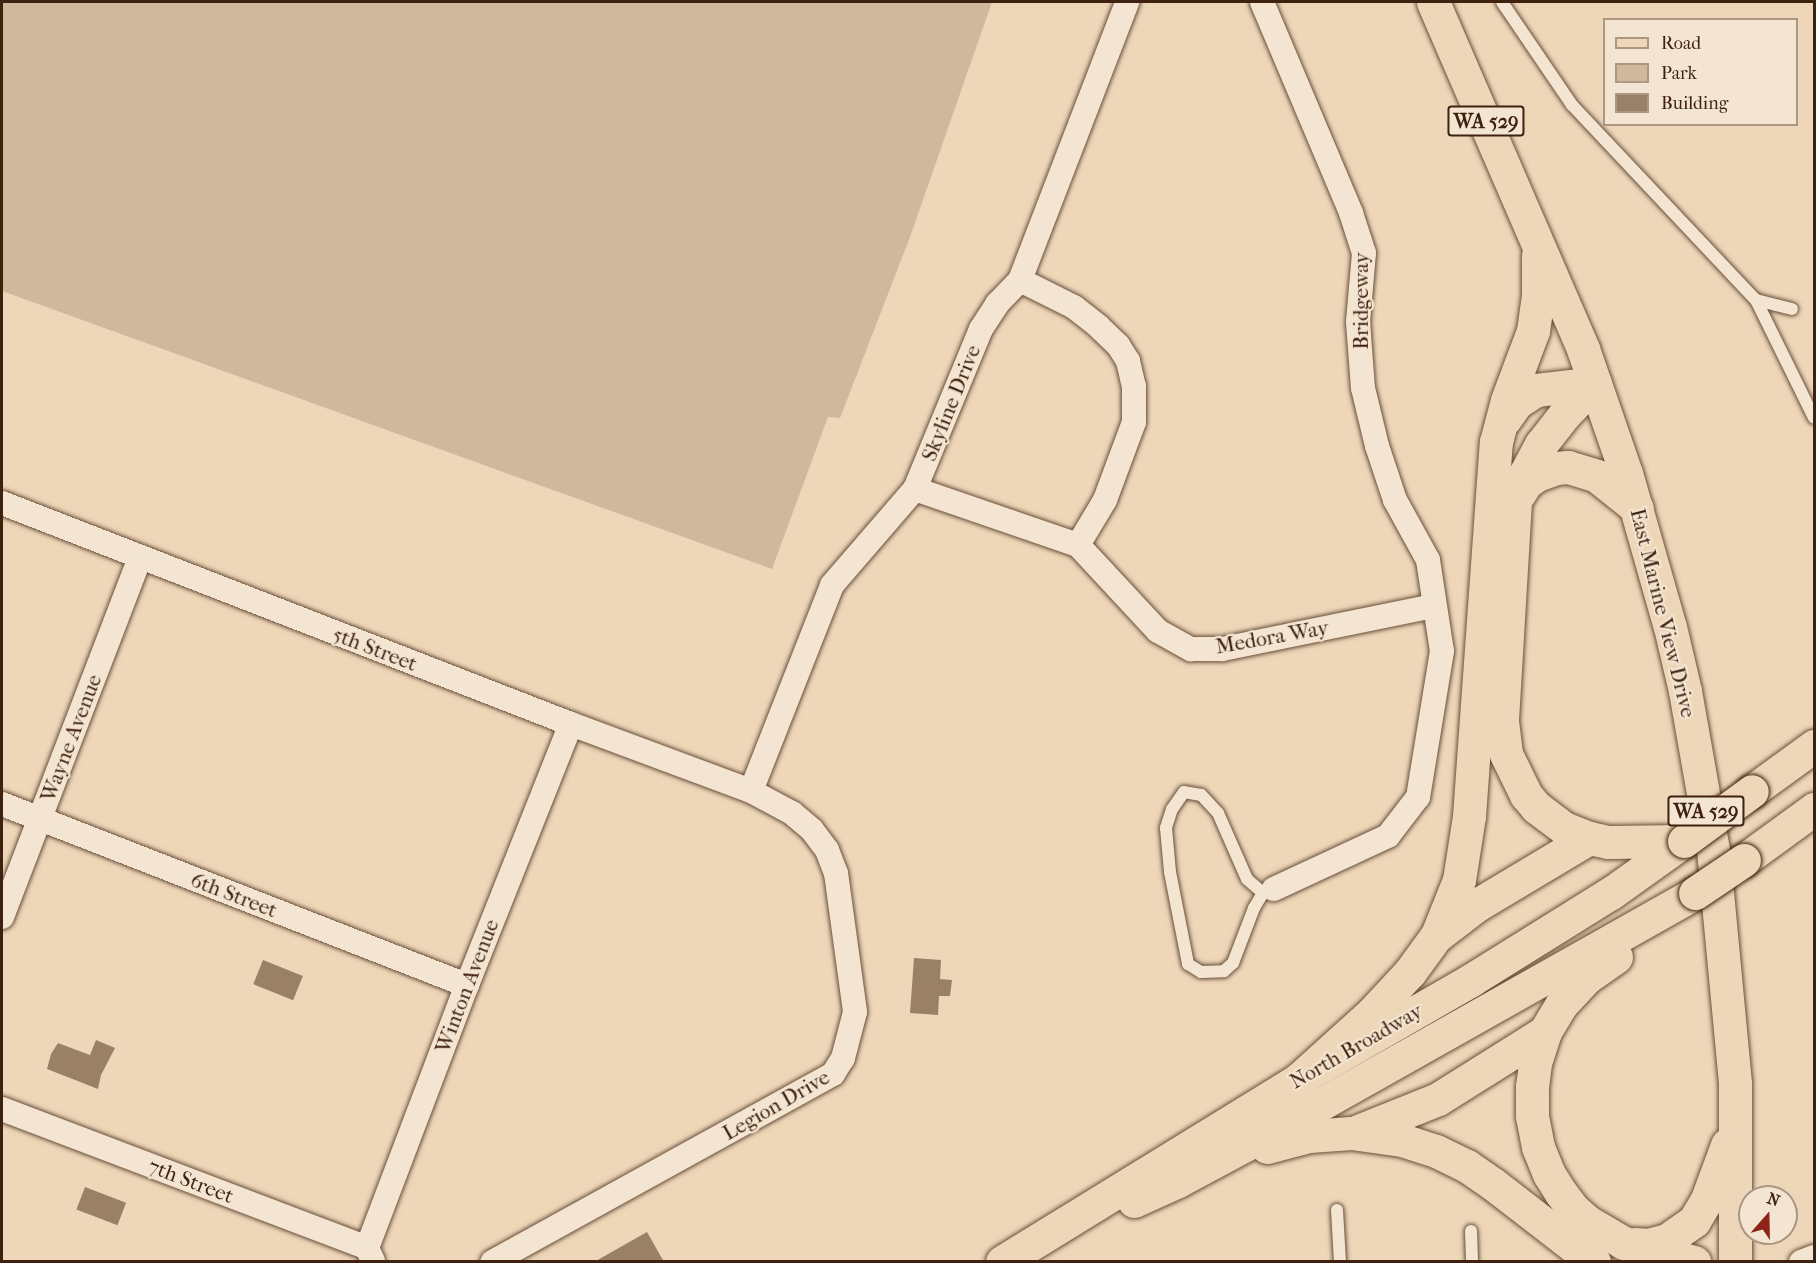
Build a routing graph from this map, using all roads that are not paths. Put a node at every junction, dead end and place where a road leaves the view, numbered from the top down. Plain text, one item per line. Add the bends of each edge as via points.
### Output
1 (1126, 2) edge
2 (1262, 2) edge
3 (1433, 2) edge
4 (1502, 2) edge
5 (1538, 241) junction
6 (1020, 280) junction
7 (1756, 300) junction
8 (1792, 309) dead end
9 (1595, 383) junction
10 (1815, 418) edge
11 (1496, 442) junction
12 (915, 489) junction
13 (1515, 501) junction
14 (2, 503) edge
15 (1637, 508) junction
16 (1078, 545) junction
17 (140, 558) junction
18 (1433, 606) junction
19 (571, 724) junction
20 (1815, 746) edge
21 (751, 791) junction
22 (2, 804) edge
23 (1815, 809) edge
24 (39, 819) junction
25 (1589, 838) junction
26 (1684, 841) junction
27 (1268, 891) junction
28 (1695, 893) junction
29 (2, 917) edge
30 (1437, 935) junction
31 (467, 985) junction
32 (1545, 1032) junction
33 (1299, 1078) junction
34 (2, 1109) edge
35 (1736, 1121) junction
36 (1351, 1133) junction
37 (1178, 1181) junction
38 (1337, 1210) dead end
39 (1471, 1231) dead end
40 (1624, 1244) junction
41 (370, 1255) edge
42 (1014, 1255) edge
43 (1815, 1257) edge
44 (493, 1262) edge
45 (1340, 1262) edge
46 (1472, 1262) edge
47 (1594, 1262) edge
48 (1694, 1262) edge
49 (1735, 1262) edge
50 (1801, 1262) edge

1 - 6 street, Skyline Drive
2 - 18 street, Bridgeway via 1351,213 1364,253 1358,322 1363,388 1395,500 1428,560
3 - 5 main road, East Marine View Drive / WA 529
4 - 7 lane via 1572,105
5 - 9 main road, East Marine View Drive / WA 529
5 - 11 main road via 1538,296 1533,331
6 - 12 street, Skyline Drive via 981,329
6 - 16 street via 1074,307 1098,326 1128,361 1134,386 1134,422 1105,500
7 - 8 lane
7 - 10 lane
9 - 11 main road via 1555,386 1526,395 1510,410
9 - 13 main road, WA 529 via 1541,444
9 - 15 main road, East Marine View Drive / WA 529
11 - 30 main road via 1467,840 1454,896
12 - 16 street, Medora Way
12 - 21 street, Skyline Drive via 832,585
13 - 15 main road via 1526,483 1537,475 1568,467 1597,476
13 - 25 main road, WA 529 via 1502,721 1506,754 1519,785 1536,807 1564,828
14 - 17 street, 5th Street
15 - 35 main road, East Marine View Drive / WA 529 via 1685,691 1713,850
16 - 18 street, Medora Way via 1158,631 1191,649 1222,649
17 - 19 street, 5th Street
17 - 24 street, Wayne Avenue
18 - 27 street, Bridgeway via 1442,651 1418,797 1388,836
19 - 21 street, 5th Street
19 - 31 street, Winton Avenue
20 - 26 main road, WA 529, bridge
21 - 44 street, Legion Drive via 792,813 812,830 837,873 855,1012 843,1058 833,1074 817,1085
22 - 24 street, 6th Street
23 - 28 main road, WA 529, bridge
24 - 29 street, Wayne Avenue
24 - 31 street, 6th Street
25 - 26 main road, WA 529
25 - 30 main road via 1477,905
26 - 33 main road, North Broadway via 1611,893 1481,974
27 - 27 lane via 1254,908 1233,963 1224,971 1201,972 1188,964 1170,872 1166,828 1172,809 1184,792 1201,795 1218,813 1247,879
28 - 32 main road, WA 529 via 1644,938 1587,977 1561,1005
28 - 37 main road, North Broadway
30 - 33 main road via 1384,1000
31 - 41 street, Winton Avenue
32 - 36 main road via 1438,1099
32 - 40 main road, WA 529 via 1532,1086 1538,1147 1549,1174 1573,1209
33 - 42 main road, North Broadway
34 - 41 street, 7th Street
35 - 40 main road, WA 529 via 1707,1199 1694,1221 1667,1240 1648,1245
35 - 49 main road, East Marine View Drive / WA 529
36 - 37 main road via 1277,1143
36 - 47 main road via 1402,1140 1467,1166
37 - 42 main road, North Broadway
38 - 45 lane
39 - 46 lane
40 - 48 main road
43 - 50 street

